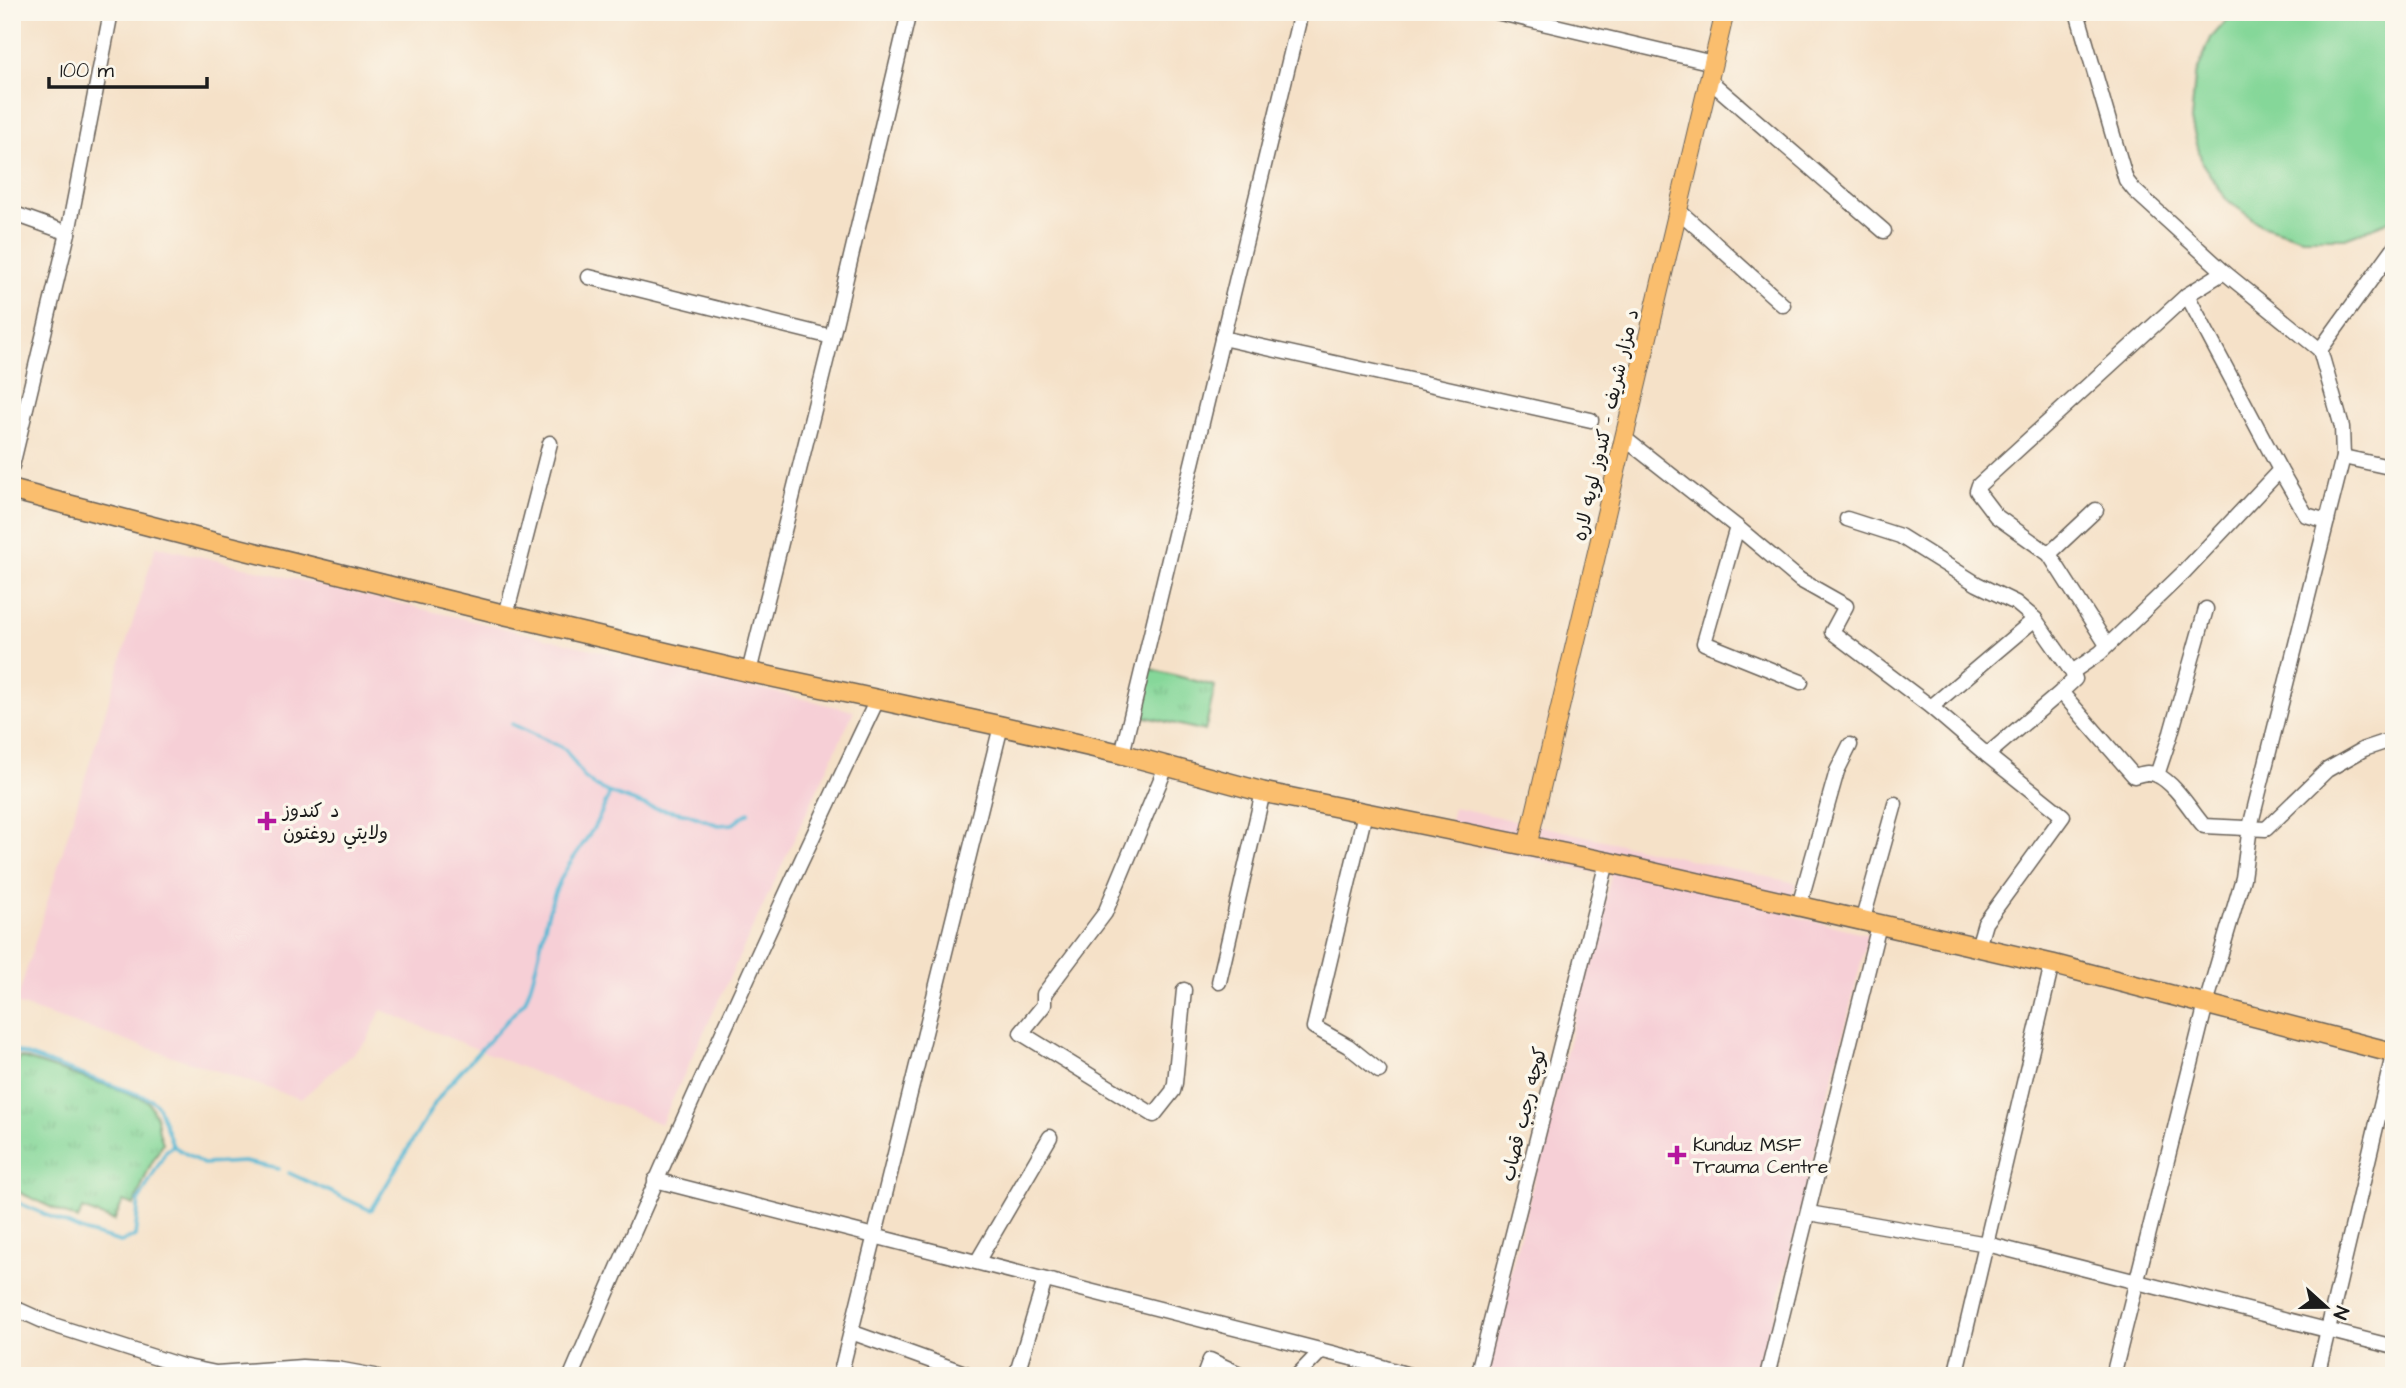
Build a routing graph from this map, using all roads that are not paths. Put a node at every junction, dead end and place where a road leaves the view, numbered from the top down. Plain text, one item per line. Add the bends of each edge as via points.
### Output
1 (111, 12) edge
2 (909, 12) edge
3 (1301, 12) edge
4 (1496, 12) edge
5 (1725, 12) edge
6 (2077, 12) edge
7 (1711, 71) junction
8 (1678, 210) junction
9 (12, 213) edge
10 (1884, 230) dead end
11 (68, 233) junction
12 (2394, 248) edge
13 (2224, 272) junction
14 (589, 276) dead end
15 (2187, 295) junction
16 (1783, 305) dead end
17 (832, 337) junction
18 (1222, 338) junction
19 (2320, 350) junction
20 (1591, 420) dead end
21 (1624, 438) junction
22 (550, 443) dead end
23 (2343, 457) junction
24 (12, 466) edge
25 (2394, 468) edge
26 (2280, 470) junction
27 (12, 490) edge
28 (2096, 510) dead end
29 (1847, 519) dead end
30 (2327, 521) junction
31 (1737, 527) junction
32 (2049, 554) junction
33 (2206, 609) dead end
34 (506, 615) junction
35 (2035, 619) junction
36 (2107, 645) junction
37 (749, 672) junction
38 (2072, 672) junction
39 (1801, 682) dead end
40 (2061, 692) junction
41 (877, 700) junction
42 (1931, 706) junction
43 (1001, 726) junction
44 (2394, 738) edge
45 (1850, 745) dead end
46 (1122, 754) junction
47 (1987, 755) junction
48 (1166, 767) junction
49 (2157, 775) junction
50 (1263, 792) junction
51 (1895, 804) dead end
52 (1365, 813) junction
53 (2250, 827) junction
54 (1527, 847) junction
55 (1607, 862) junction
56 (1799, 906) junction
57 (1870, 923) junction
58 (1978, 947) junction
59 (2052, 964) junction
60 (1219, 982) dead end
61 (1184, 990) dead end
62 (2206, 1004) junction
63 (2394, 1052) edge
64 (1379, 1071) dead end
65 (1050, 1138) dead end
66 (655, 1180) junction
67 (1809, 1213) junction
68 (874, 1235) junction
69 (1987, 1244) junction
70 (978, 1262) junction
71 (1045, 1280) junction
72 (2137, 1282) junction
73 (12, 1307) edge
74 (2329, 1331) junction
75 (851, 1332) junction
76 (2394, 1347) edge
77 (1321, 1351) junction
78 (1368, 1369) edge
79 (374, 1376) edge
80 (571, 1376) edge
81 (840, 1376) edge
82 (973, 1376) edge
83 (1016, 1376) edge
84 (1204, 1376) edge
85 (1244, 1376) edge
86 (1297, 1376) edge
87 (1412, 1376) edge
88 (1477, 1376) edge
89 (1768, 1376) edge
90 (1955, 1376) edge
91 (2113, 1376) edge
92 (2318, 1376) edge

1 - 11 street
2 - 17 street
3 - 18 street
4 - 7 street
5 - 7 main road, د مزار شریف - کندوز لویه لاره
6 - 13 street via 2126,180
7 - 8 main road, د مزار شریف - کندوز لویه لاره
7 - 10 street
8 - 16 street
8 - 21 main road, د مزار شریف - کندوز لویه لاره
9 - 11 street
11 - 24 street
12 - 19 street
13 - 15 street
13 - 19 street
14 - 17 street
15 - 26 street
15 - 32 street via 1979,485 1978,494 1996,516
17 - 37 street
18 - 20 street
18 - 46 street
19 - 23 street via 2342,427
21 - 31 street
21 - 54 main road, د مزار شریف - کندوز لویه لاره
22 - 34 street
23 - 25 street
23 - 30 street
26 - 30 street via 2306,514
26 - 36 street
27 - 34 highway
28 - 32 street
29 - 35 street via 1900,536 2003,595
30 - 53 street
31 - 39 street via 1704,643
31 - 42 street via 1800,580 1846,606 1832,632
32 - 36 street
33 - 49 street
34 - 37 highway
35 - 38 street
35 - 42 street
36 - 38 street
37 - 41 highway
38 - 40 street via 2075,679
40 - 47 street
40 - 49 street via 2134,776
41 - 43 highway
41 - 66 street
42 - 47 street
43 - 46 highway
43 - 68 street
44 - 53 street via 2327,770 2266,829
45 - 56 street via 1838,771
46 - 48 highway
47 - 58 street via 2063,816 1985,923
48 - 50 highway
48 - 61 street via 1105,913 1044,994 1044,1005 1021,1033 1154,1115 1175,1083
49 - 53 street via 2204,826
50 - 52 highway
50 - 60 street
51 - 57 street
52 - 54 highway
52 - 64 street via 1314,1027
53 - 62 street via 2243,878
54 - 55 highway
55 - 56 highway
55 - 88 street, کوچه رجب قصاب
56 - 57 highway
57 - 58 highway
57 - 67 street
58 - 59 highway
59 - 62 highway
59 - 69 street
62 - 63 highway
62 - 72 street
63 - 74 street
65 - 70 street
66 - 68 street
66 - 80 street
67 - 69 street
67 - 89 street
68 - 70 street
68 - 75 street
69 - 72 street
69 - 90 street
70 - 71 street
71 - 77 street
71 - 83 street
72 - 74 street
72 - 91 street
73 - 79 street via 50,1324 216,1373 302,1367
74 - 76 street
74 - 92 street
75 - 81 street
75 - 82 street
77 - 78 street
77 - 86 street
78 - 87 street
84 - 85 street via 1210,1360

